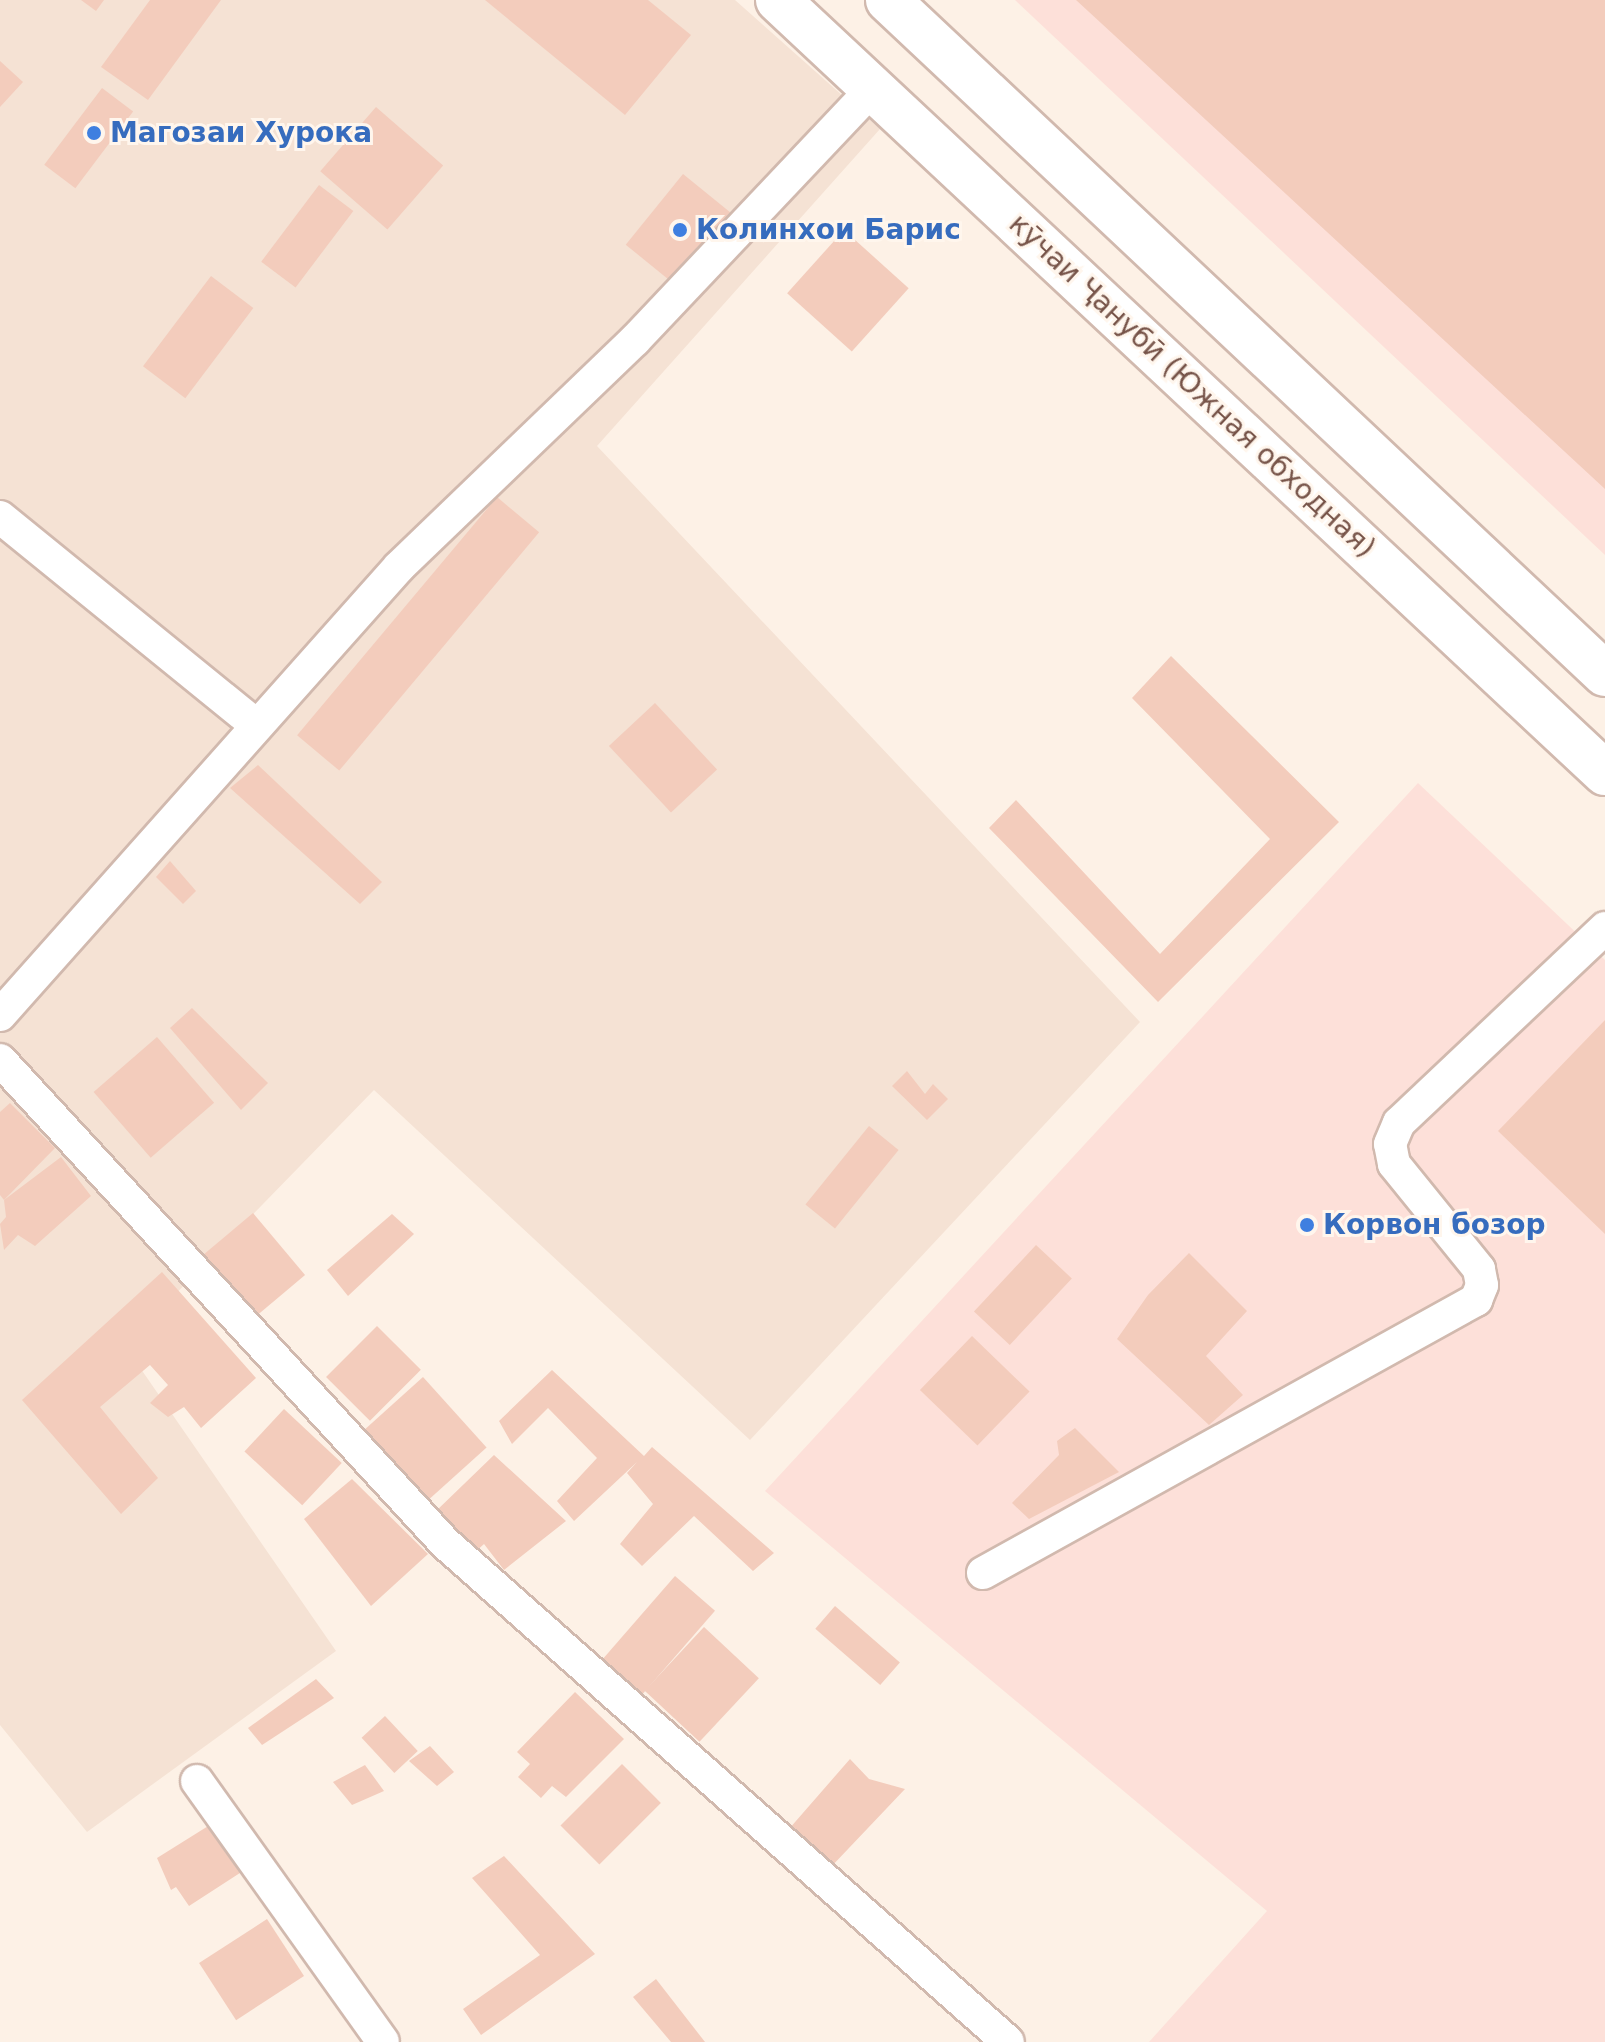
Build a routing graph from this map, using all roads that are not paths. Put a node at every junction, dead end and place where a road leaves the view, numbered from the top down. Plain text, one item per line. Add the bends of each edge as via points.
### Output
1 (778, 0) edge
2 (888, 0) edge
3 (873, 88) junction
4 (0, 517) edge
5 (1605, 674) edge
6 (257, 726) junction
7 (1605, 773) edge
8 (1605, 928) edge
9 (0, 1015) edge
10 (0, 1060) edge
11 (983, 1573) dead end
12 (197, 1781) dead end
13 (383, 2042) edge
14 (1008, 2042) edge

1 - 3 main road, кӯчаи Ҷанубӣ (Южная обходная)
2 - 5 main road
3 - 6 street via 635,340 399,567
3 - 7 main road, кӯчаи Ҷанубӣ (Южная обходная)
4 - 6 street
6 - 9 street
8 - 11 street via 1399,1123 1390,1144 1394,1164 1479,1269 1482,1285 1476,1300
10 - 14 street via 445,1543
12 - 13 street

